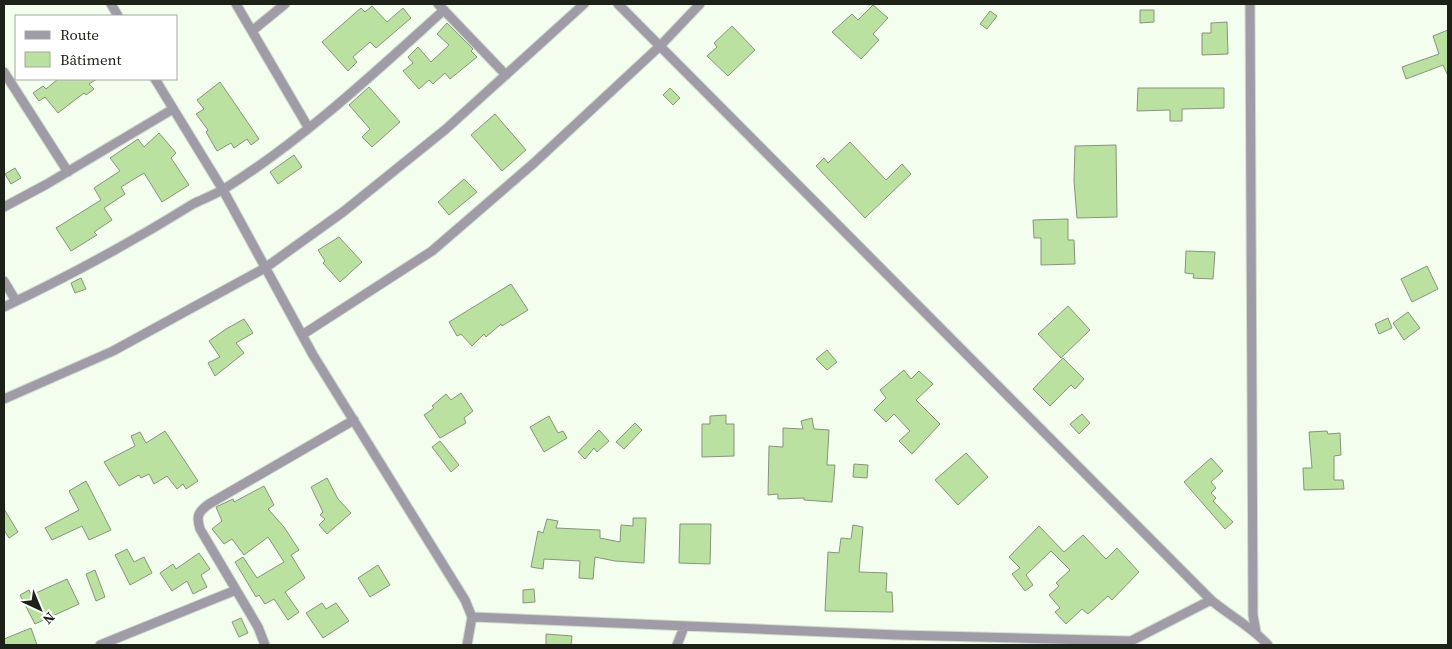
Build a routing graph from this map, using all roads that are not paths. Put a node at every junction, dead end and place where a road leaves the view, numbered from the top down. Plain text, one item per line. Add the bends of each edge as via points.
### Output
1 (110, 4) edge
2 (236, 4) edge
3 (285, 4) edge
4 (584, 4) edge
5 (618, 4) edge
6 (700, 4) edge
7 (1250, 4) edge
8 (441, 7) edge
9 (117, 15) edge
10 (252, 31) junction
11 (660, 46) junction
12 (4, 72) edge
13 (506, 75) junction
14 (156, 80) edge
15 (173, 109) junction
16 (308, 127) junction
17 (68, 172) junction
18 (223, 190) junction
19 (4, 207) edge
20 (265, 268) junction
21 (4, 281) edge
22 (16, 301) junction
23 (4, 307) edge
24 (302, 335) junction
25 (4, 399) edge
26 (354, 420) junction
27 (236, 590) junction
28 (1212, 600) junction
29 (472, 617) junction
30 (684, 627) junction
31 (1256, 632) junction
32 (1126, 643) edge
33 (100, 645) edge
34 (265, 645) edge
35 (468, 645) edge
36 (677, 645) edge
37 (1268, 645) edge

1 - 9 street
2 - 10 street
3 - 10 street
4 - 13 street
5 - 11 street
6 - 11 street
7 - 31 street via 1253,605
8 - 13 street
8 - 16 street via 371,78
10 - 16 street
11 - 24 street via 432,251
11 - 28 street
12 - 17 street
13 - 20 street via 417,153
14 - 15 street
15 - 17 street
15 - 18 street
16 - 18 street
17 - 19 street
18 - 20 street
18 - 22 street via 88,266
20 - 24 street
20 - 25 street via 112,351
21 - 22 street
22 - 23 street
24 - 26 street
26 - 27 street via 200,510 197,518 200,529
26 - 29 street via 465,600
27 - 33 street
27 - 34 street
28 - 31 street
28 - 32 street
29 - 30 street
29 - 35 street
30 - 32 street
30 - 36 street
31 - 37 street

